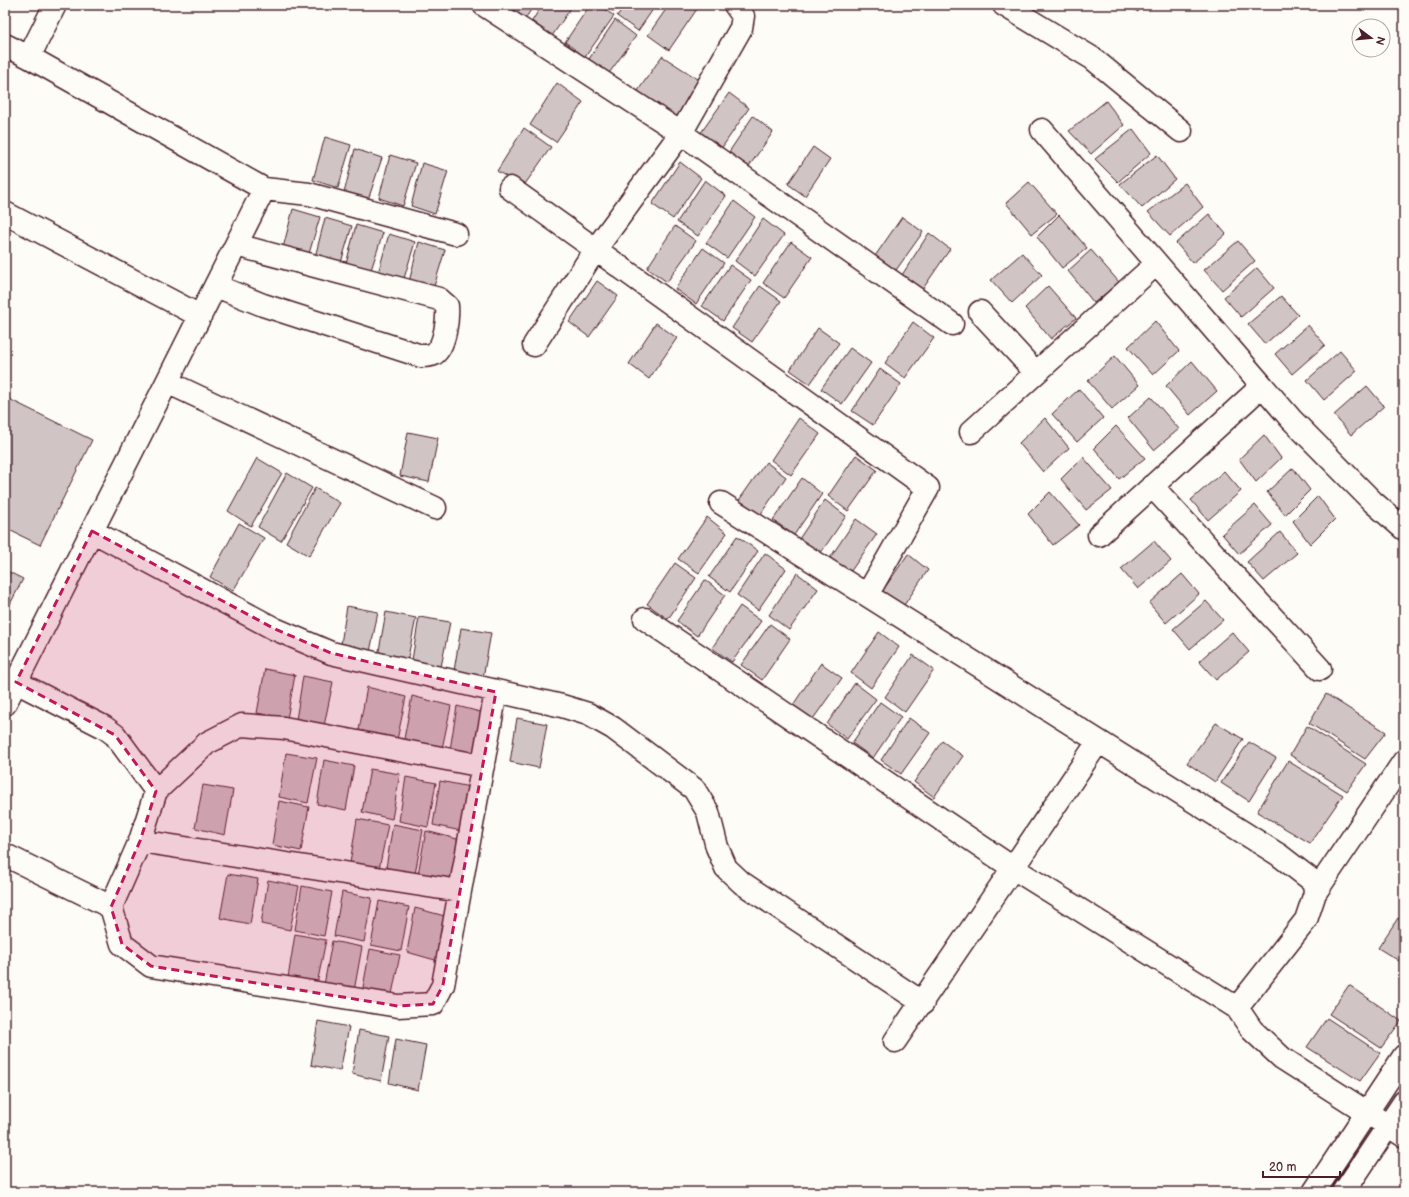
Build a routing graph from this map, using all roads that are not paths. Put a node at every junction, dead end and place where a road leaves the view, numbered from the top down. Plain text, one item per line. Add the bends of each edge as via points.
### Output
1 (55, 5) edge
2 (484, 5) edge
3 (735, 5) edge
4 (1004, 5) edge
5 (5, 45) edge
6 (29, 57) junction
7 (1042, 130) dead end
8 (1181, 132) dead end
9 (681, 133) junction
10 (510, 188) dead end
11 (264, 189) junction
12 (5, 213) edge
13 (456, 234) dead end
14 (236, 245) junction
15 (595, 250) junction
16 (1156, 264) junction
17 (216, 286) junction
18 (980, 312) dead end
19 (200, 316) junction
20 (952, 324) dead end
21 (534, 345) dead end
22 (1036, 373) junction
23 (168, 382) junction
24 (1262, 386) junction
25 (971, 432) dead end
26 (1152, 486) junction
27 (721, 503) dead end
28 (435, 508) dead end
29 (1404, 529) edge
30 (92, 531) junction
31 (1099, 535) dead end
32 (867, 595) junction
33 (644, 620) dead end
34 (1320, 669) dead end
35 (16, 682) junction
36 (496, 692) junction
37 (5, 704) edge
38 (1098, 742) junction
39 (1404, 761) edge
40 (482, 766) junction
41 (156, 791) junction
42 (140, 841) junction
43 (5, 855) edge
44 (1013, 868) junction
45 (460, 891) junction
46 (1315, 893) junction
47 (111, 907) junction
48 (923, 1002) junction
49 (1237, 1008) junction
50 (895, 1041) dead end
51 (1404, 1056) edge
52 (1404, 1102) edge
53 (1368, 1113) junction
54 (1396, 1130) edge
55 (1314, 1192) edge
56 (1344, 1192) edge

1 - 6 street
2 - 9 street
3 - 9 street via 743,16 741,28
4 - 8 street via 1092,58
5 - 6 street
6 - 11 street
7 - 16 street
9 - 15 street
9 - 20 street
10 - 15 street
11 - 13 street via 309,194
11 - 14 street
12 - 19 street
14 - 17 street
14 - 17 street via 438,299 447,306 448,319 440,348 432,355 421,356 263,305
15 - 21 street
15 - 32 street via 928,488
16 - 22 street
16 - 24 street
17 - 19 street
18 - 22 street
19 - 23 street
22 - 25 street
23 - 28 street
23 - 30 street
24 - 26 street
24 - 29 street via 1373,502
26 - 31 street
26 - 34 street
27 - 32 street
30 - 35 street
30 - 36 street via 275,629 331,653
32 - 38 street
33 - 44 street
35 - 37 street
35 - 41 street via 116,735
36 - 40 street
36 - 48 street via 562,706 588,714 613,728 694,789 708,812 717,847 726,868 742,883
38 - 44 street
38 - 46 street via 1279,855 1314,882
39 - 46 street
40 - 41 street via 284,728 242,725 207,743
40 - 45 street
41 - 42 street
42 - 45 street
42 - 47 street
43 - 47 street
44 - 48 street
44 - 49 street
45 - 47 street via 443,985 433,1004 398,1006 151,966 122,944
46 - 49 street via 1306,920
48 - 50 street
49 - 53 street via 1252,1030 1282,1058
51 - 53 street
52 - 54 street
53 - 54 street
53 - 55 street
54 - 56 street

